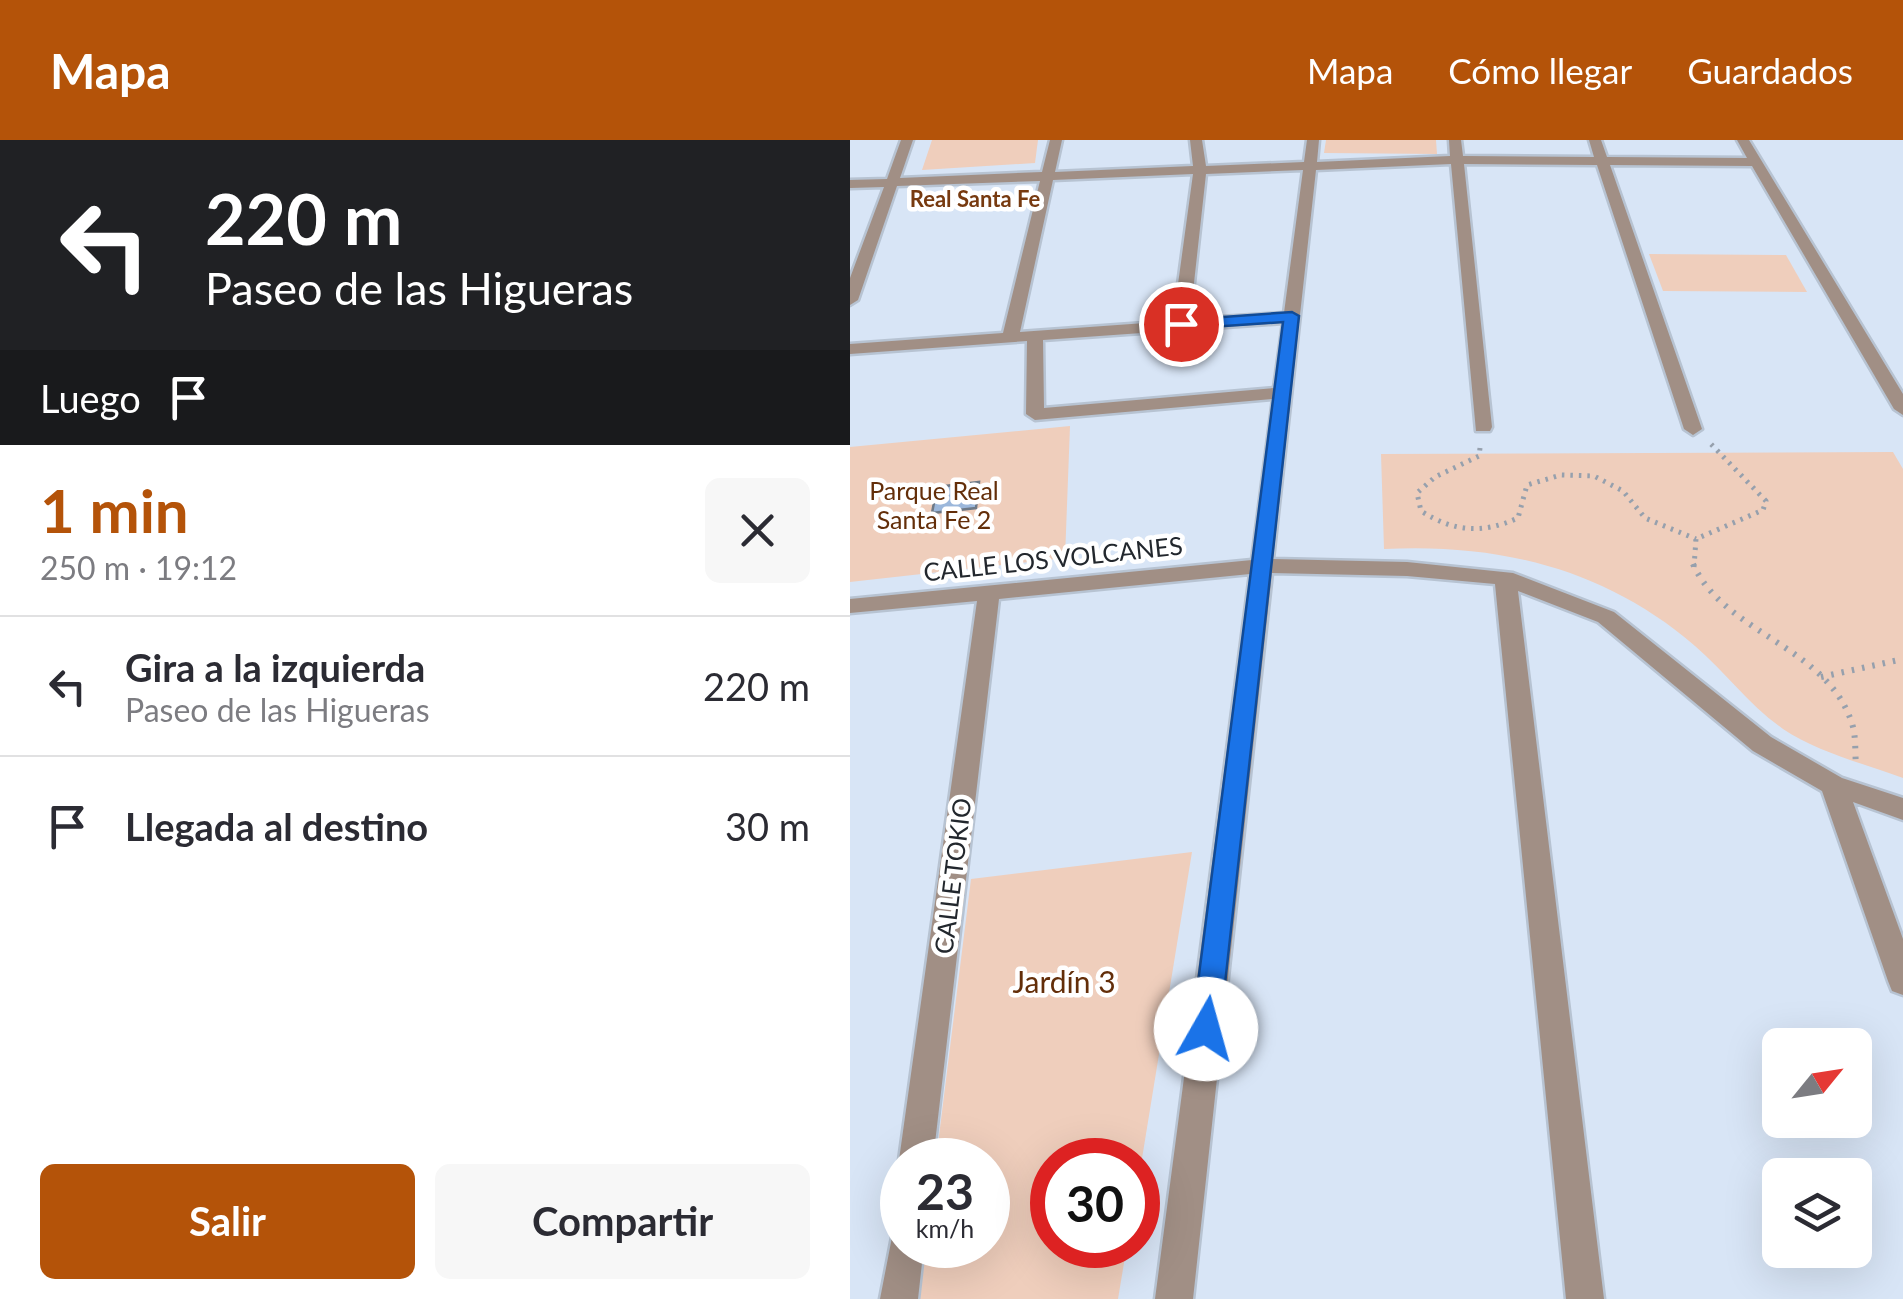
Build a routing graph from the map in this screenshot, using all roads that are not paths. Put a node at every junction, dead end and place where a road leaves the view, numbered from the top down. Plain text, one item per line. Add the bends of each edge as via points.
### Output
1 (906, 140) edge
2 (1056, 140) edge
3 (1196, 140) edge
4 (1455, 140) edge
5 (1595, 140) edge
6 (1743, 140) edge
7 (1311, 152) edge
8 (1457, 160) junction
9 (1602, 161) junction
10 (1756, 162) junction
11 (1200, 168) junction
12 (1051, 175) junction
13 (892, 182) junction
14 (850, 184) edge
15 (850, 300) edge
16 (1292, 316) junction
17 (1181, 324) junction
18 (1035, 335) junction
19 (1010, 337) junction
20 (850, 349) edge
21 (1282, 393) junction
22 (1903, 409) edge
23 (1483, 427) road end
24 (1693, 429) road end
25 (1262, 566) junction
26 (1505, 578) junction
27 (989, 593) junction
28 (850, 606) edge
29 (1843, 789) junction
30 (1903, 809) edge
31 (1903, 981) edge
32 (919, 1138) edge
33 (903, 1268) edge
34 (899, 1299) edge
35 (1174, 1299) edge
36 (1585, 1299) edge

1 - 13 street
2 - 12 street
3 - 11 street
4 - 8 street
5 - 9 street
6 - 10 street
7 - 8 street
7 - 11 street
7 - 16 street
8 - 9 street
8 - 23 street
9 - 10 street
9 - 24 street
10 - 22 street
11 - 12 street
11 - 17 street
12 - 13 street
12 - 19 street
13 - 14 street
13 - 15 street
16 - 17 street
16 - 21 street
17 - 18 street
18 - 19 street
18 - 21 street via 1035,414
19 - 20 street
21 - 25 street
25 - 26 street, CALLE LOS VOLCANES via 1406,568
25 - 27 street, CALLE LOS VOLCANES
25 - 35 street
26 - 29 street, CALLE LOS VOLCANES via 1606,617 1762,744
26 - 36 street
27 - 28 street, CALLE LOS VOLCANES
27 - 32 street, CALLE TOKIO
29 - 30 street, CALLE LOS VOLCANES
29 - 31 street
33 - 34 street

